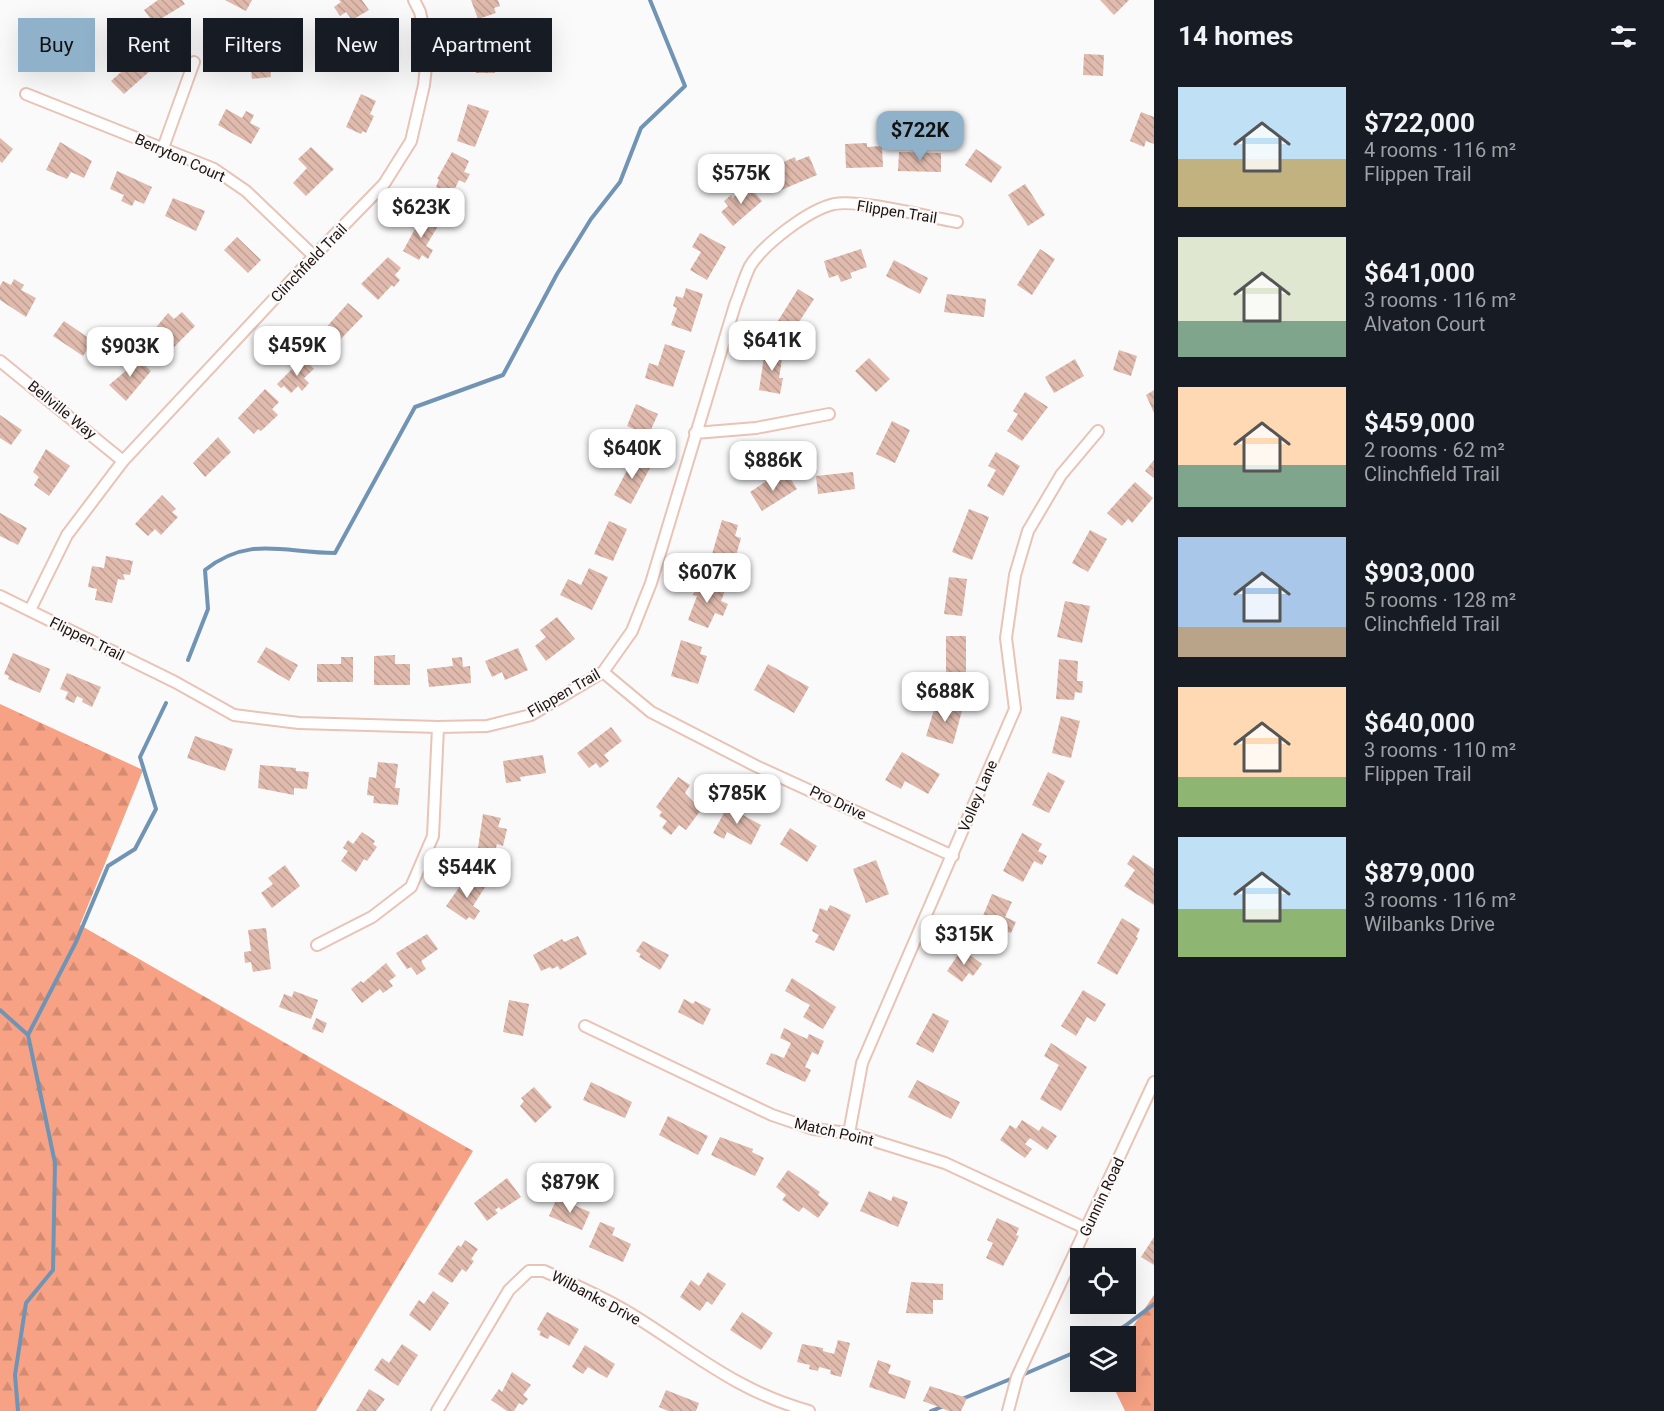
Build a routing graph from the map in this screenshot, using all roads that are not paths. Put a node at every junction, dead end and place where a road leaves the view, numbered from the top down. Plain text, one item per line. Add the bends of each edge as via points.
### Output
1 (414, 0) edge
2 (194, 62) dead end
3 (26, 94) dead end
4 (163, 148) junction
5 (957, 222) dead end
6 (314, 256) junction
7 (0, 360) edge
8 (830, 414) dead end
9 (1098, 431) dead end
10 (695, 433) junction
11 (123, 461) junction
12 (0, 596) edge
13 (30, 610) junction
14 (603, 672) junction
15 (438, 727) junction
16 (953, 856) junction
17 (317, 945) dead end
18 (585, 1026) dead end
19 (1154, 1082) edge
20 (849, 1133) junction
21 (1087, 1229) junction
22 (437, 1411) edge
23 (809, 1411) edge
24 (1008, 1411) edge

1 - 6 street, Clinchfield Trail via 428,48 411,141 384,184
2 - 4 street
3 - 4 street, Berryton Court
4 - 6 street, Berryton Court via 214,170 246,191
5 - 10 street, Flippen Trail via 870,206 834,204 776,237 750,266
6 - 11 street, Clinchfield Trail
7 - 11 street, Bellville Way
8 - 10 street via 756,428
9 - 16 street, Volley Lane via 1060,475 1028,531 1015,575 1006,638 1015,709
10 - 14 street, Flippen Trail via 651,583 632,631
11 - 13 street, Clinchfield Trail via 67,535
12 - 13 street, Flippen Trail
13 - 15 street, Flippen Trail via 234,715 299,723
14 - 15 street, Flippen Trail via 531,715 488,726
14 - 16 street, Pro Drive via 662,717 756,766
15 - 17 street via 433,836 411,887 372,917
16 - 20 street, Volley Lane via 862,1063
18 - 20 street, Match Point via 772,1115 813,1129
19 - 21 street, Gunnin Road
20 - 21 street, Match Point via 945,1163
21 - 24 street, Gunnin Road via 1017,1377
22 - 23 street, Wilbanks Drive via 509,1290 529,1271 544,1271 621,1309 731,1380 775,1402

